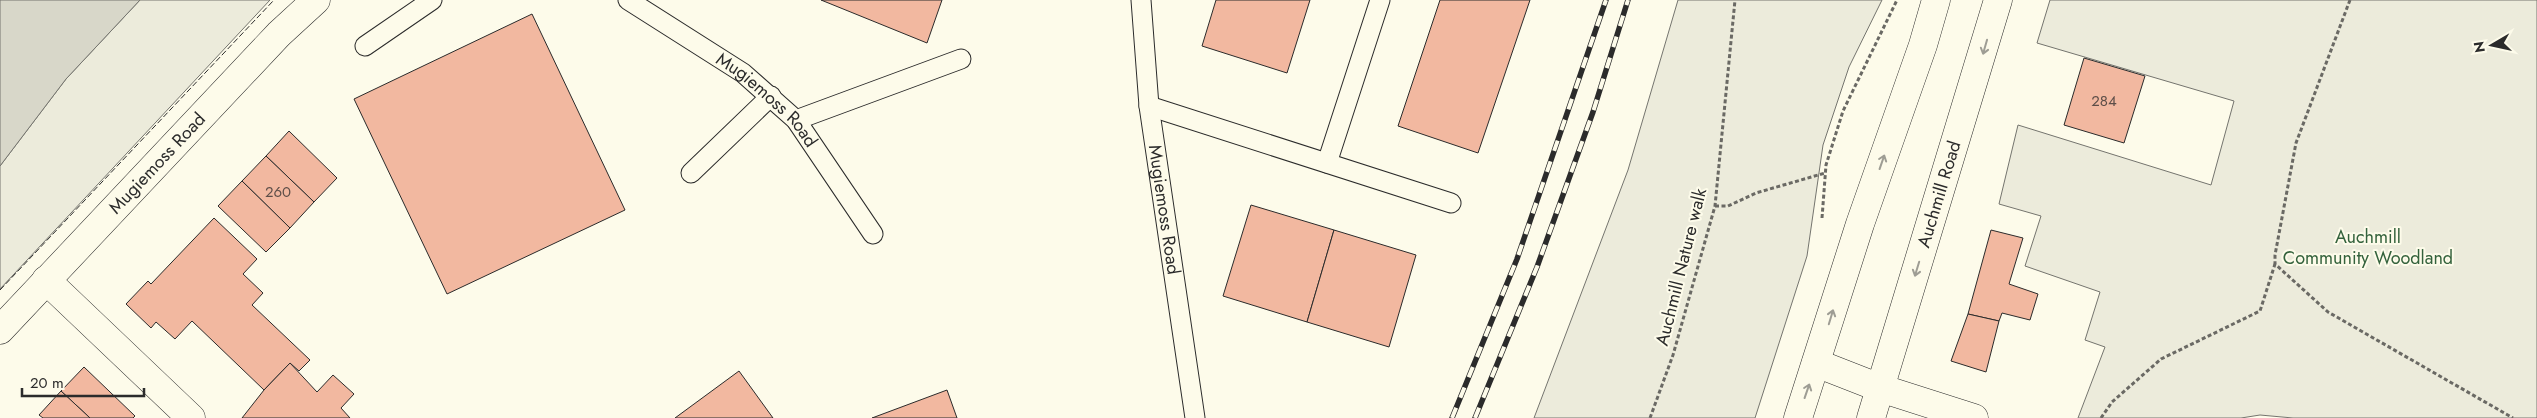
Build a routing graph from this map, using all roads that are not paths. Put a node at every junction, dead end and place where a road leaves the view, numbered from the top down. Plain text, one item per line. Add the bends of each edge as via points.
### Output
1 (316, 0) edge
2 (432, 0) edge
3 (628, 0) edge
4 (1141, 0) edge
5 (1380, 0) edge
6 (1936, 0) edge
7 (1998, 0) edge
8 (365, 46) dead end
9 (960, 59) dead end
10 (771, 96) junction
11 (1150, 106) junction
12 (796, 120) junction
13 (1328, 163) junction
14 (691, 173) dead end
15 (1452, 203) dead end
16 (873, 234) dead end
17 (46, 280) junction
18 (0, 330) edge
19 (1816, 363) junction
20 (1880, 388) junction
21 (191, 418) edge
22 (1196, 418) edge
23 (1798, 418) edge
24 (1871, 418) edge
25 (1974, 418) edge

1 - 17 main road, Mugiemoss Road via 279,34
2 - 8 lane
3 - 10 lane, Mugiemoss Road via 743,74
4 - 11 lane, Mugiemoss Road
5 - 13 lane
19 -> 6 main road
7 -> 20 main road, Auchmill Road
9 - 12 lane
10 - 12 lane, Mugiemoss Road
10 - 14 lane
11 - 13 lane
11 - 22 lane, Mugiemoss Road
12 - 16 lane, Mugiemoss Road
13 - 15 lane
17 - 18 main road, Mugiemoss Road
17 - 21 main road
19 - 20 main road
23 -> 19 main road
20 - 24 main road, Auchmill Road
20 - 25 main road

